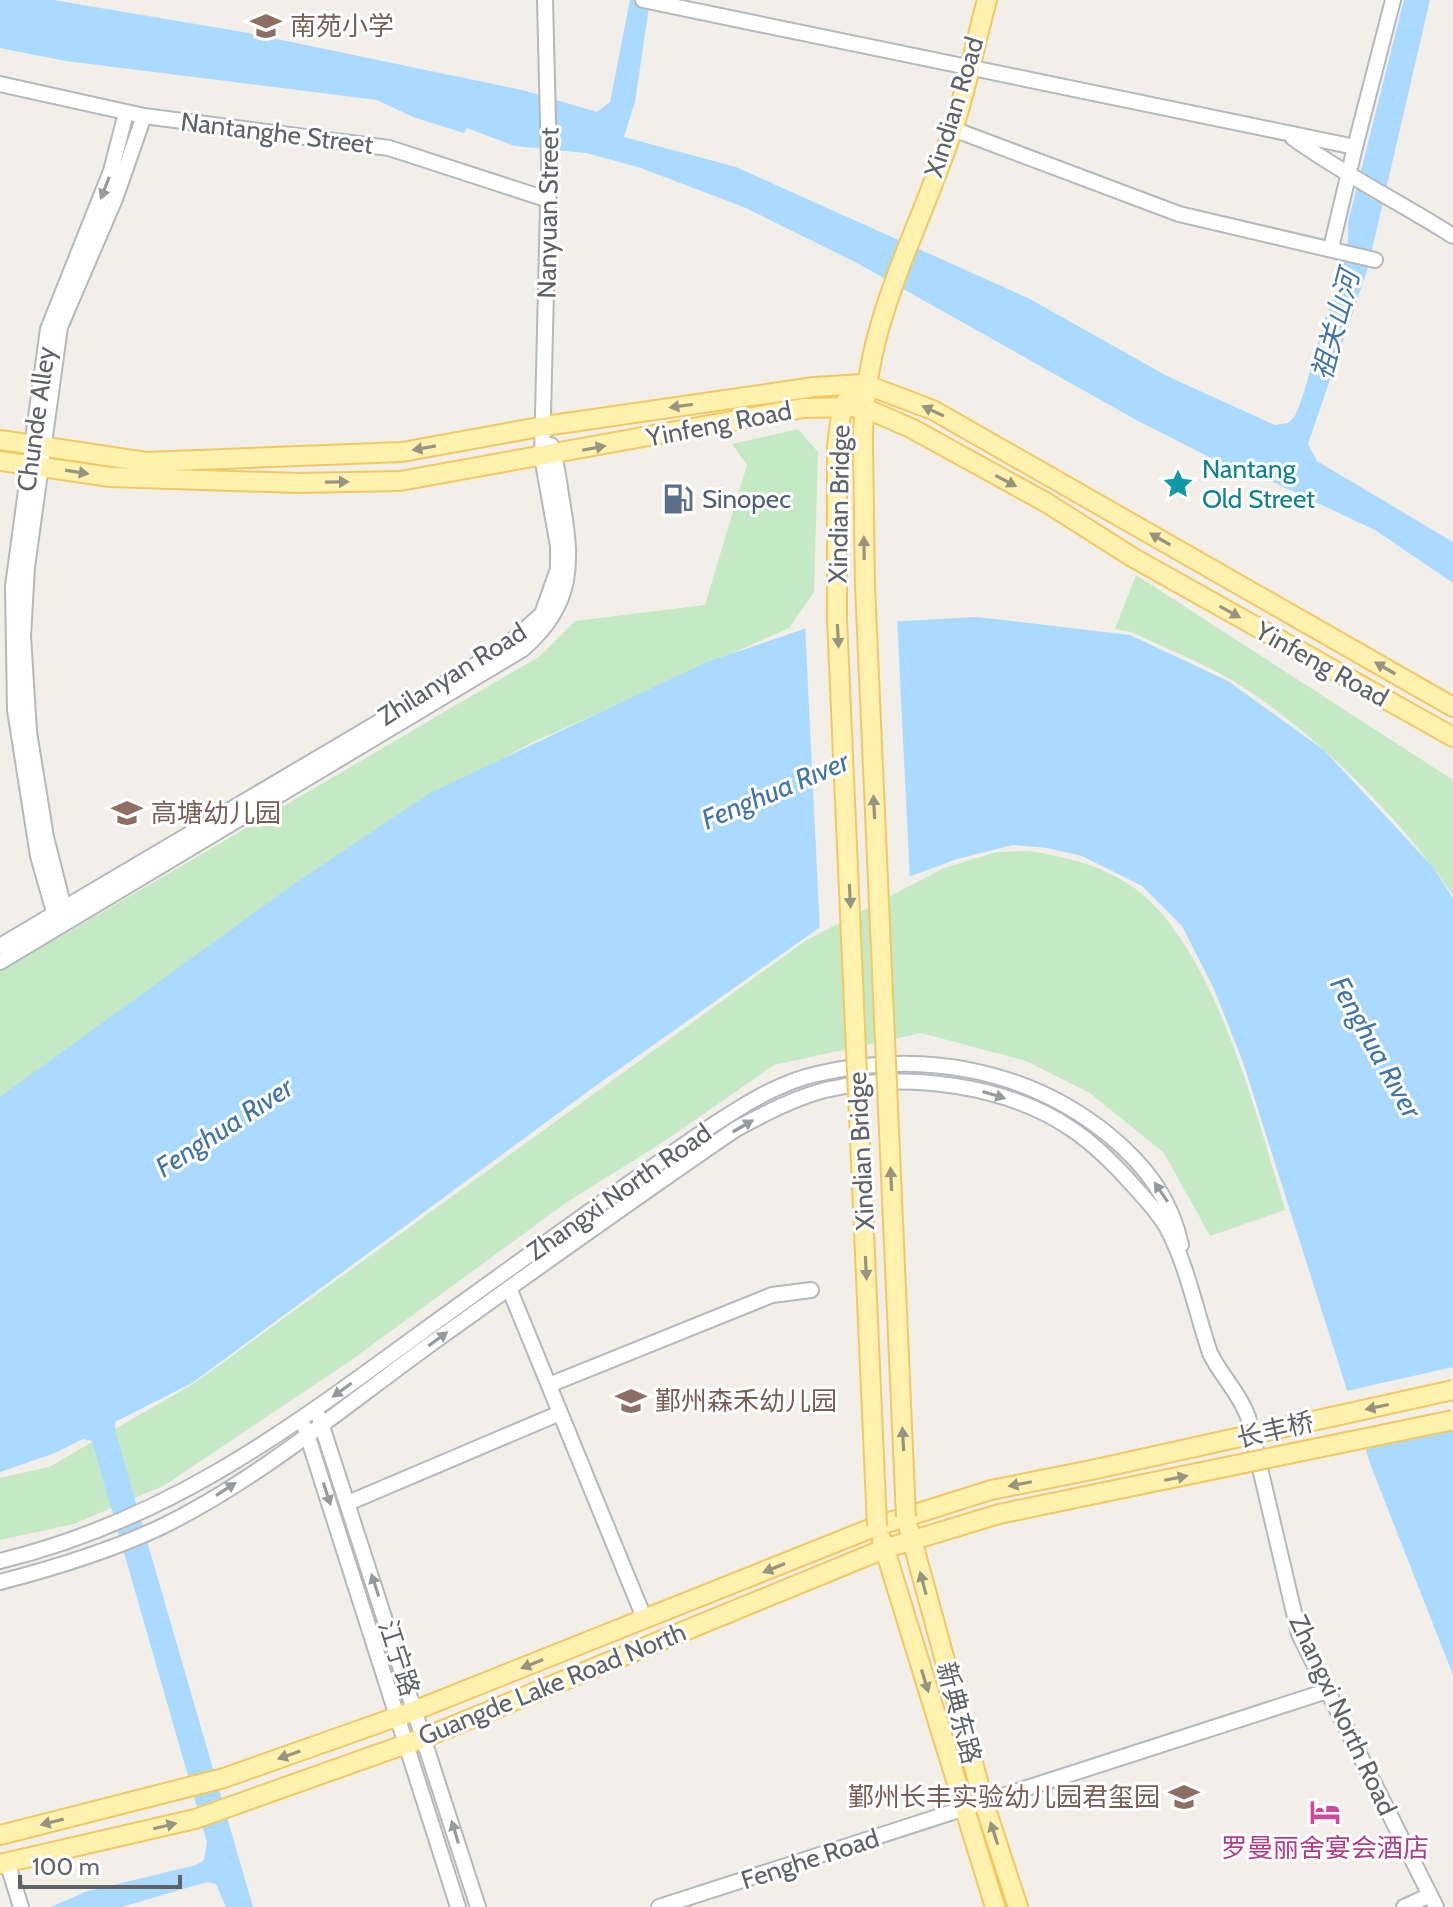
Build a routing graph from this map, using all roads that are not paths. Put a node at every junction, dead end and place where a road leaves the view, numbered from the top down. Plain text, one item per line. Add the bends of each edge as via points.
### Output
1 (545, 0) edge
2 (987, 0) edge
3 (1393, 0) edge
4 (648, 1) edge
5 (968, 67) junction
6 (0, 84) edge
7 (126, 113) junction
8 (144, 116) junction
9 (953, 129) junction
10 (1287, 133) junction
11 (1355, 147) junction
12 (1352, 178) junction
13 (549, 200) junction
14 (1453, 236) edge
15 (1337, 250) junction
16 (1375, 260) dead end
17 (864, 384) junction
18 (842, 406) junction
19 (862, 407) junction
20 (545, 426) junction
21 (0, 440) edge
22 (38, 445) junction
23 (548, 456) junction
24 (0, 461) edge
25 (36, 466) junction
26 (1453, 707) edge
27 (1453, 737) edge
28 (61, 917) junction
29 (0, 946) edge
30 (0, 962) edge
31 (509, 1288) junction
32 (811, 1290) dead end
33 (1190, 1293) junction
34 (549, 1385) junction
35 (1453, 1390) edge
36 (560, 1413) junction
37 (319, 1416) junction
38 (1453, 1420) edge
39 (304, 1427) junction
40 (1096, 1469) joint
41 (1100, 1493) joint
42 (348, 1503) junction
43 (906, 1517) junction
44 (877, 1526) junction
45 (911, 1540) junction
46 (884, 1549) junction
47 (0, 1561) edge
48 (0, 1582) edge
49 (645, 1620) junction
50 (1327, 1691) junction
51 (407, 1713) junction
52 (417, 1740) junction
53 (984, 1803) junction
54 (964, 1810) junction
55 (0, 1835) edge
56 (3, 1863) edge
57 (1432, 1903) edge
58 (21, 1907) edge
59 (458, 1907) edge
60 (478, 1907) edge
61 (659, 1907) edge
62 (995, 1907) edge
63 (1018, 1907) edge
64 (1404, 1907) edge

1 - 13 street, Nanyuan Street
2 - 5 main road, Xindian Road
3 - 11 street
4 - 5 street
5 - 9 main road, Xindian Road
5 - 10 street
6 - 7 street, Nantanghe Street
7 - 8 street, Nantanghe Street
7 -> 22 street, Chunde Alley via 111,171 53,311
8 - 13 street, Nantanghe Street via 389,148
8 - 22 street, Chunde Alley via 115,199 64,312
9 - 15 street via 1179,214
9 - 17 main road, Xindian Road via 873,343
10 - 11 street
10 - 12 street
11 - 12 street
12 - 14 street
12 - 15 street
13 - 20 street, Nanyuan Street
15 - 16 street
17 - 18 main road, Xindian Bridge
17 - 19 main road, Xindian Bridge
17 -> 20 main road, Yinfeng Road
26 -> 17 main road, Yinfeng Road via 933,410
18 - 19 main road, Yinfeng Road
23 -> 18 main road, Yinfeng Road via 803,408
18 -> 44 main road, Xindian Bridge, bridge via 837,446 837,619
19 -> 27 main road, Yinfeng Road via 1047,503 1132,557
43 -> 19 main road, Xindian Bridge, bridge via 865,602
20 -> 22 main road, Yinfeng Road via 402,452 146,462
20 - 23 street, Zhilanyan Road
21 - 22 main road, Yinfeng Road
22 - 25 street, Chunde Alley
25 -> 23 main road, Yinfeng Road via 110,477 299,483 400,481
23 - 28 street, Zhilanyan Road via 558,569 549,600 531,628
24 - 25 main road, Yinfeng Road
25 - 28 street, Chunde Alley via 13,586 14,696 38,856
28 - 29 street, Zhilanyan Road
28 - 30 street, Zhilanyan Road
31 -> 33 street, Zhangxi North Road via 764,1114 823,1090 897,1083 980,1091 1024,1104 1072,1129 1111,1161 1165,1225
31 - 34 street
37 -> 31 street, Zhangxi North Road
32 - 34 street via 772,1295
33 -> 37 street, Zhangxi North Road via 1174,1212 1162,1192 1131,1153 1082,1114 1036,1088 968,1068 908,1063 819,1073 754,1100 702,1132
33 - 50 street, Zhangxi North Road via 1217,1369 1248,1417 1293,1614
34 - 36 street
35 -> 40 main road, 长丰桥, bridge
36 - 42 street
36 - 49 street
37 - 39 street, Zhangxi North Road
37 - 42 street, 江宁路
41 -> 38 main road, 长丰桥, bridge
39 - 47 street, Zhangxi North Road via 151,1510 58,1546
48 -> 39 street, Zhangxi North Road via 158,1528 210,1500
39 -> 51 street, 江宁路
40 -> 43 main road, Guangde Lake Road North via 991,1490
41 - 45 main road, Guangde Lake Road North
51 -> 42 street, 江宁路
43 - 44 main road, Guangde Lake Road North
43 - 45 main road, 新典东路
44 - 46 main road, 新典东路
44 -> 49 main road, Guangde Lake Road North
45 - 46 main road, Guangde Lake Road North
53 -> 45 main road, 新典东路
46 - 52 main road, Guangde Lake Road North
46 -> 54 main road, 新典东路
49 -> 51 main road, Guangde Lake Road North
50 - 53 street, Fenghe Road
50 - 57 street, Zhangxi North Road
51 - 52 street, 江宁路
51 -> 55 main road, Guangde Lake Road North via 182,1791
56 -> 52 main road, Guangde Lake Road North via 195,1819
52 - 59 street, 江宁路
60 -> 52 street, 江宁路
53 - 54 street, Fenghe Road
63 -> 53 main road, 新典东路
54 - 61 street, Fenghe Road
54 - 62 main road, 新典东路
56 - 58 street
57 - 64 street

